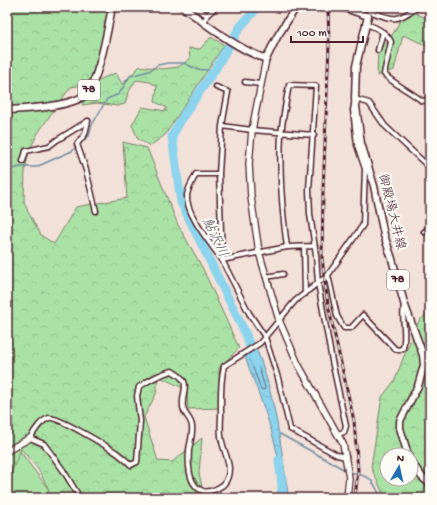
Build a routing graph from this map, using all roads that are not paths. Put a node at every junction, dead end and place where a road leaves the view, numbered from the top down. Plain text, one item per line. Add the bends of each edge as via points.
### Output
1 (112, 7) edge
2 (183, 7) edge
3 (193, 7) edge
4 (216, 7) edge
5 (296, 7) edge
6 (342, 7) edge
7 (417, 7) edge
8 (369, 11) edge
9 (207, 15) junction
10 (204, 22) junction
11 (366, 24) junction
12 (383, 32) junction
13 (378, 50) dead end
14 (266, 59) junction
15 (245, 82) dead end
16 (260, 84) junction
17 (216, 87) dead end
18 (355, 99) junction
19 (430, 100) edge
20 (7, 110) edge
21 (222, 126) junction
22 (252, 130) junction
23 (282, 133) junction
24 (314, 135) junction
25 (23, 161) dead end
26 (430, 168) edge
27 (219, 174) junction
28 (96, 210) dead end
29 (430, 226) edge
30 (424, 232) dead end
31 (315, 246) junction
32 (304, 247) junction
33 (287, 248) junction
34 (259, 252) junction
35 (222, 260) junction
36 (283, 274) dead end
37 (328, 275) junction
38 (266, 277) junction
39 (318, 283) junction
40 (305, 294) junction
41 (404, 303) junction
42 (279, 320) junction
43 (266, 337) junction
44 (338, 434) junction
45 (30, 438) junction
46 (406, 447) edge
47 (7, 451) edge
48 (346, 457) junction
49 (419, 473) edge
50 (430, 484) edge
51 (80, 498) edge
52 (347, 498) edge

1 - 20 main road, 78 via 96,74 92,86 84,95 73,101 39,108
2 - 10 main road
3 - 9 street
4 - 9 street
5 - 14 main road
6 - 8 main road
7 - 8 street via 402,18 388,18
8 - 11 main road, 御殿場大井線 / 78
9 - 10 street
10 - 14 main road via 239,46
11 - 12 street
11 - 18 main road, 御殿場大井線 / 78 via 356,66
12 - 13 street
12 - 19 street via 389,36 391,42 384,74 422,101
14 - 16 street
15 - 16 street
16 - 22 street
17 - 21 street via 228,92
18 - 26 street via 369,103 396,138
18 - 37 street via 353,110 357,145 365,169 363,225
18 - 41 main road, 御殿場大井線 / 78 via 361,143
21 - 22 street
21 - 27 street
22 - 23 street
22 - 34 street via 249,180
23 - 24 street
23 - 24 street via 289,85 316,86
23 - 33 street via 280,172
24 - 31 street via 309,190
25 - 28 street via 26,151 49,146 88,121 85,134 78,146
27 - 35 street
27 - 35 street via 196,174 187,196 192,216
29 - 30 street
31 - 32 street
31 - 39 street
32 - 33 street
32 - 40 street
33 - 34 street
34 - 35 street
34 - 38 street
35 - 43 street via 249,313
36 - 38 street
37 - 39 street
37 - 41 street via 337,316 344,328 351,328 363,315 395,349 399,350 403,348 406,339 402,312
38 - 42 street
39 - 40 street
39 - 44 street via 346,426 344,432
40 - 42 street via 295,301
41 - 46 main road, 御殿場大井線 / 78 via 423,355 424,365 418,386 400,421
42 - 43 street
42 - 44 street via 298,364
43 - 45 street via 224,366 221,383 220,435 229,468 224,484 213,491 200,489 191,477 189,450 192,424 183,406 186,385 180,375 172,371 148,381 139,388 137,462 131,466 118,454 65,423 51,418 39,425
43 - 48 street via 290,429 337,455
44 - 48 street
45 - 47 street
45 - 51 street via 44,444
48 - 52 street
49 - 50 main road

